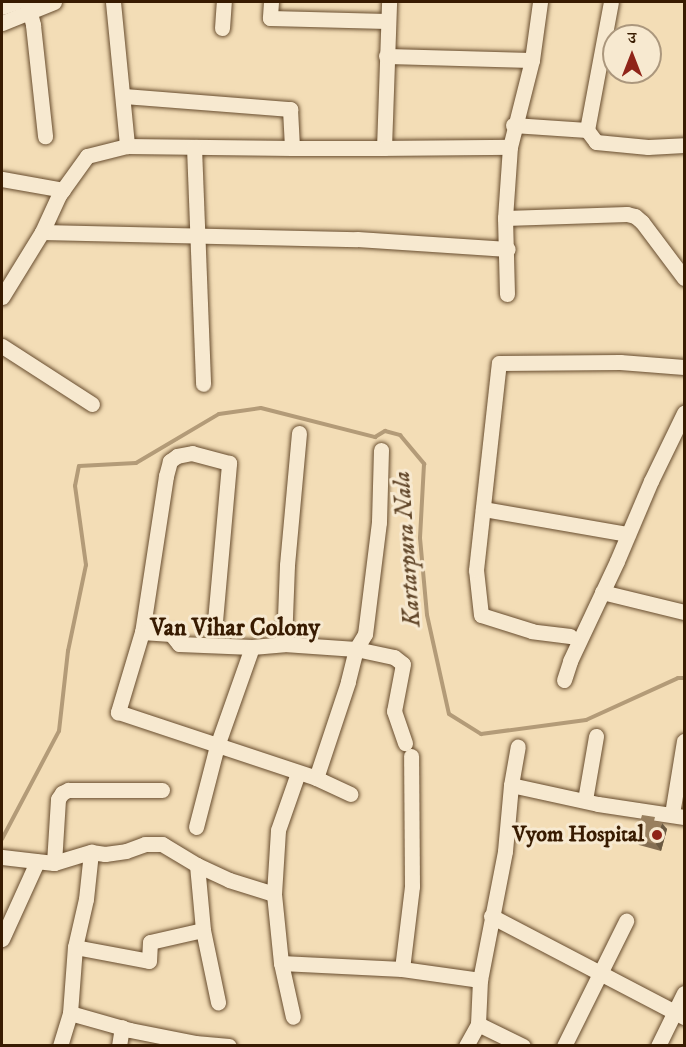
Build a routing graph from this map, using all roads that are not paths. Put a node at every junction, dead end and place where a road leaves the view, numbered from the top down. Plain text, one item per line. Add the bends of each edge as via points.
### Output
1 (16, 2) edge
2 (54, 2) edge
3 (113, 2) edge
4 (224, 2) edge
5 (271, 2) edge
6 (388, 2) edge
7 (540, 2) edge
8 (611, 2) edge
9 (2, 7) edge
10 (28, 7) edge
11 (387, 21) junction
12 (2, 23) edge
13 (222, 28) dead end
14 (386, 56) junction
15 (532, 60) junction
16 (124, 96) junction
17 (513, 125) junction
18 (587, 130) junction
19 (45, 136) dead end
20 (684, 145) edge
21 (128, 146) junction
22 (194, 147) junction
23 (510, 147) junction
24 (292, 148) junction
25 (384, 148) junction
26 (2, 179) edge
27 (63, 190) junction
28 (506, 218) junction
29 (42, 232) junction
30 (197, 235) junction
31 (508, 249) junction
32 (684, 278) edge
33 (507, 294) dead end
34 (2, 297) edge
35 (2, 346) edge
36 (684, 368) edge
37 (203, 384) dead end
38 (92, 404) dead end
39 (684, 413) edge
40 (298, 433) dead end
41 (381, 450) dead end
42 (483, 508) junction
43 (628, 534) junction
44 (602, 592) junction
45 (684, 612) edge
46 (215, 621) dead end
47 (142, 632) junction
48 (570, 636) dead end
49 (284, 644) junction
50 (252, 647) junction
51 (356, 649) junction
52 (564, 680) dead end
53 (596, 736) dead end
54 (684, 741) edge
55 (217, 746) junction
56 (518, 747) dead end
57 (298, 773) junction
58 (316, 778) junction
59 (511, 785) junction
60 (162, 790) dead end
61 (350, 794) dead end
62 (585, 800) junction
63 (678, 815) edge
64 (196, 827) dead end
65 (91, 852) junction
66 (2, 857) edge
67 (37, 862) junction
68 (54, 863) junction
69 (196, 865) junction
70 (274, 894) junction
71 (491, 916) junction
72 (626, 921) dead end
73 (203, 930) junction
74 (2, 939) edge
75 (75, 947) junction
76 (281, 963) junction
77 (402, 969) junction
78 (602, 973) junction
79 (480, 980) junction
80 (684, 993) edge
81 (218, 1002) dead end
82 (70, 1013) junction
83 (680, 1014) edge
84 (293, 1017) dead end
85 (478, 1024) junction
86 (122, 1027) junction
87 (165, 1041) edge
88 (60, 1046) edge
89 (119, 1046) edge
90 (229, 1046) edge
91 (466, 1046) edge
92 (523, 1046) edge
93 (564, 1046) edge
94 (658, 1046) edge

1 - 9 street
2 - 10 street
3 - 16 street
4 - 13 street
5 - 11 street via 270,18
6 - 11 street
7 - 15 street
8 - 18 street
10 - 12 street
10 - 19 street
11 - 14 street
14 - 15 street
14 - 25 street
15 - 17 street
16 - 21 street
16 - 24 street via 290,110
17 - 18 street
17 - 23 street
18 - 20 street via 596,142 648,147
21 - 22 street
21 - 27 street via 87,156
22 - 24 street
22 - 30 street
23 - 25 street
23 - 28 street
24 - 25 street
26 - 27 street
27 - 29 street
28 - 31 street
28 - 32 street via 635,216
29 - 30 street
29 - 34 street
30 - 31 street via 357,239
30 - 37 street
31 - 33 street
35 - 38 street
36 - 42 street via 620,362 499,363
39 - 43 street
40 - 49 street
41 - 51 street via 375,556 365,634
42 - 43 street
42 - 48 street via 476,570 481,615 532,631
43 - 44 street
44 - 45 street
44 - 52 street
46 - 47 street via 229,463 185,454 170,461 166,476
47 - 50 street via 171,634 179,644
47 - 55 street via 118,712
49 - 50 street
49 - 51 street
50 - 55 street
51 - 58 street
51 - 77 street via 394,657 403,664 394,711 408,750 412,886
53 - 62 street
54 - 63 street
55 - 57 street
55 - 64 street
56 - 59 street
57 - 58 street
57 - 70 street via 278,831
58 - 61 street
59 - 62 street
59 - 71 street via 505,851
60 - 68 street via 62,793 58,799
62 - 63 street
65 - 68 street
65 - 69 street via 105,854 162,844
65 - 75 street
66 - 67 street
67 - 68 street
67 - 74 street
69 - 70 street
69 - 73 street
70 - 76 street
71 - 78 street
71 - 79 street
72 - 78 street
73 - 75 street via 150,942 149,961
73 - 81 street
75 - 82 street
76 - 77 street
76 - 84 street
77 - 79 street
78 - 83 street
78 - 93 street
79 - 85 street
80 - 83 street
82 - 86 street
82 - 88 street
83 - 94 street
85 - 91 street
85 - 92 street
86 - 87 street
86 - 89 street
87 - 90 street

